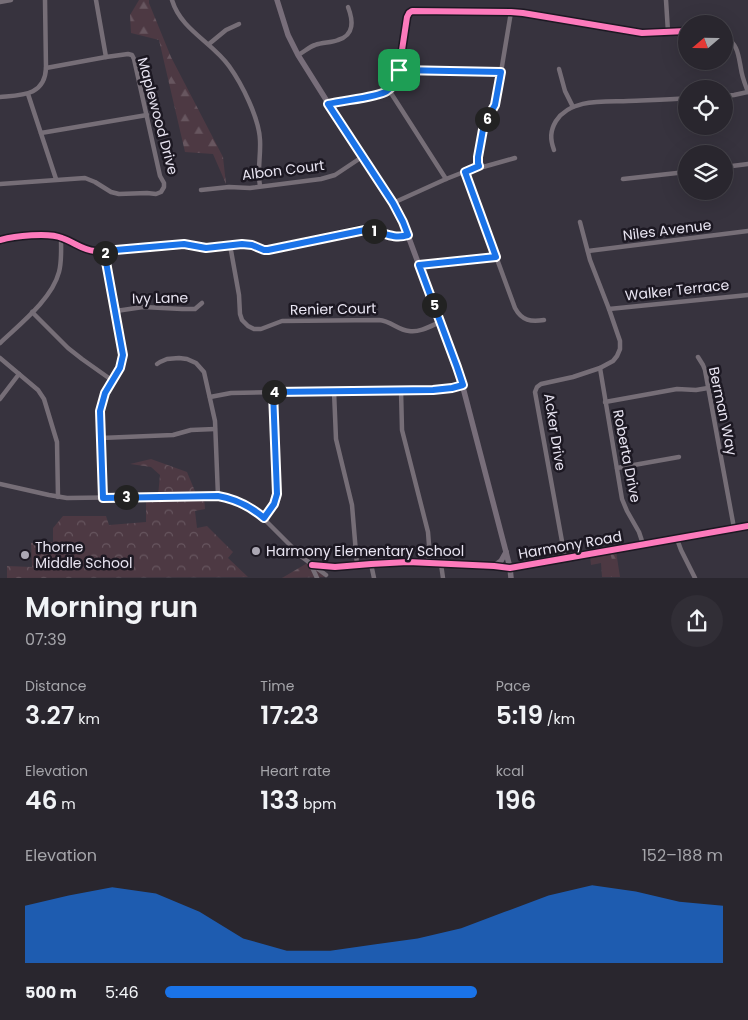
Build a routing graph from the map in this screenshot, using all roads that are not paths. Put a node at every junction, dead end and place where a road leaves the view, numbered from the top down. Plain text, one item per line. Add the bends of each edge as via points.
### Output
1 (11, 0) edge
2 (46, 0) edge
3 (96, 0) edge
4 (172, 0) edge
5 (277, 0) edge
6 (666, 0) edge
7 (0, 2) edge
8 (348, 7) dead end
9 (511, 12) junction
10 (239, 24) dead end
11 (678, 31) edge
12 (668, 32) junction
13 (209, 44) junction
14 (733, 44) edge
15 (298, 54) junction
16 (106, 57) junction
17 (46, 68) junction
18 (559, 69) dead end
19 (399, 70) junction
20 (501, 72) junction
21 (389, 90) junction
22 (748, 92) edge
23 (28, 94) junction
24 (733, 95) edge
25 (0, 97) edge
26 (678, 98) edge
27 (328, 104) junction
28 (573, 107) junction
29 (147, 115) junction
30 (42, 133) junction
31 (554, 150) dead end
32 (362, 157) junction
33 (516, 158) dead end
34 (748, 164) edge
35 (479, 166) junction
36 (733, 166) edge
37 (465, 172) junction
38 (678, 173) edge
39 (446, 179) junction
40 (623, 179) dead end
41 (56, 180) junction
42 (0, 184) edge
43 (260, 186) junction
44 (201, 190) dead end
45 (393, 203) junction
46 (580, 222) dead end
47 (748, 232) edge
48 (408, 235) junction
49 (61, 237) junction
50 (0, 240) edge
51 (230, 245) junction
52 (104, 251) junction
53 (588, 251) junction
54 (496, 257) junction
55 (419, 265) junction
56 (748, 294) edge
57 (202, 303) dead end
58 (609, 309) junction
59 (116, 311) junction
60 (32, 312) junction
61 (544, 320) dead end
62 (440, 322) junction
63 (0, 343) edge
64 (698, 357) dead end
65 (0, 358) edge
66 (156, 364) dead end
67 (600, 368) junction
68 (20, 374) junction
69 (113, 381) junction
70 (463, 385) junction
71 (708, 388) junction
72 (401, 390) junction
73 (334, 391) junction
74 (273, 392) junction
75 (210, 397) junction
76 (0, 399) edge
77 (605, 402) junction
78 (215, 429) junction
79 (101, 438) junction
80 (679, 457) dead end
81 (617, 468) junction
82 (0, 484) edge
83 (218, 496) junction
84 (58, 497) junction
85 (103, 498) junction
86 (264, 518) junction
87 (746, 526) edge
88 (734, 528) junction
89 (748, 533) edge
90 (677, 538) junction
91 (643, 544) junction
92 (506, 552) junction
93 (565, 558) junction
94 (428, 563) junction
95 (371, 564) junction
96 (441, 564) junction
97 (357, 565) junction
98 (312, 566) junction
99 (494, 566) junction
100 (335, 567) junction
101 (510, 568) junction
102 (325, 576) edge
103 (317, 578) edge
104 (374, 578) edge
105 (443, 578) edge
106 (511, 578) edge
107 (695, 578) edge

1 - 7 street
2 - 17 street
3 - 16 street
4 - 13 street via 183,22
5 - 15 main road
6 - 12 street
8 - 15 street via 352,24 344,38 317,44
9 - 12 street via 642,33
9 - 19 street via 410,12
9 - 20 street
10 - 13 street
11 - 12 street
13 - 43 street via 235,75 255,116 260,140
14 - 22 street
15 - 27 main road
16 - 17 street, Maplewood Drive
16 - 29 street, Maplewood Drive via 133,56
17 - 23 street via 43,81
18 - 28 street
19 - 20 street
19 - 21 street
20 - 35 street via 495,105 484,124
21 - 27 street
21 - 39 street
22 - 24 street
23 - 25 street
23 - 30 street
26 - 28 street via 589,103
27 - 32 main road
28 - 31 street via 563,113 552,128
29 - 30 street
29 - 41 street, Maplewood Drive via 164,183 161,192 119,194 88,179
30 - 41 street
32 - 43 street, Albon Court via 328,178
32 - 45 main road
33 - 35 street
34 - 36 street
35 - 37 street
37 - 39 street
37 - 54 street
38 - 40 street
39 - 45 street
41 - 42 street, Maplewood Drive
43 - 44 street, Albon Court
45 - 48 main road
46 - 53 street, Acker Drive
47 - 53 street, Niles Avenue
48 - 51 street via 394,237 365,230 268,250 242,244
48 - 55 main road
49 - 50 street via 44,235
49 - 52 street via 87,251
49 - 60 street via 57,279 49,294
51 - 52 street via 206,248 184,244
51 - 62 street, Renier Court via 240,314 245,324 252,328 262,329 282,321 379,320 412,332
52 - 59 street
53 - 58 street, Acker Drive
54 - 55 street
54 - 61 street via 518,313 530,321
55 - 62 main road
56 - 58 street, Walker Terrace
57 - 59 street, Ivy Lane via 195,309 143,307
58 - 67 street, Acker Drive via 620,349 613,361
59 - 69 street via 122,359
60 - 63 street
60 - 69 street via 82,360
62 - 70 main road
64 - 71 street, Berman Way
65 - 68 street
66 - 75 street via 183,358 192,361 204,372
67 - 77 street, Roberta Drive
67 - 93 street, Acker Drive via 541,384 535,392
68 - 76 street
68 - 84 street via 44,399 57,442
69 - 79 street via 101,405
70 - 72 street
70 - 92 main road
71 - 77 street via 677,389
71 - 88 street, Berman Way
72 - 73 street
72 - 94 street via 402,430 428,532
73 - 74 street
73 - 97 street via 336,439 352,505
74 - 75 street
74 - 86 street via 277,494
75 - 78 street
77 - 81 street, Roberta Drive
78 - 79 street via 173,435
78 - 83 street
79 - 85 street
80 - 81 street
81 - 91 street, Roberta Drive via 624,504
82 - 84 street
83 - 85 street
83 - 86 street via 244,504
84 - 85 street
86 - 98 street
87 - 88 street, Harmony Road
87 - 89 street
88 - 90 street, Harmony Road
90 - 91 street, Harmony Road
90 - 107 street
91 - 93 street, Harmony Road
92 - 99 main road
92 - 101 main road
93 - 101 street, Harmony Road
94 - 95 street, Harmony Road
94 - 96 street, Harmony Road
95 - 97 street, Harmony Road
95 - 104 street
96 - 99 street, Harmony Road
96 - 105 street
97 - 100 street, Harmony Road
98 - 100 street, Harmony Road
98 - 102 street
98 - 103 street
99 - 101 street, Harmony Road
100 - 102 street
101 - 106 main road

